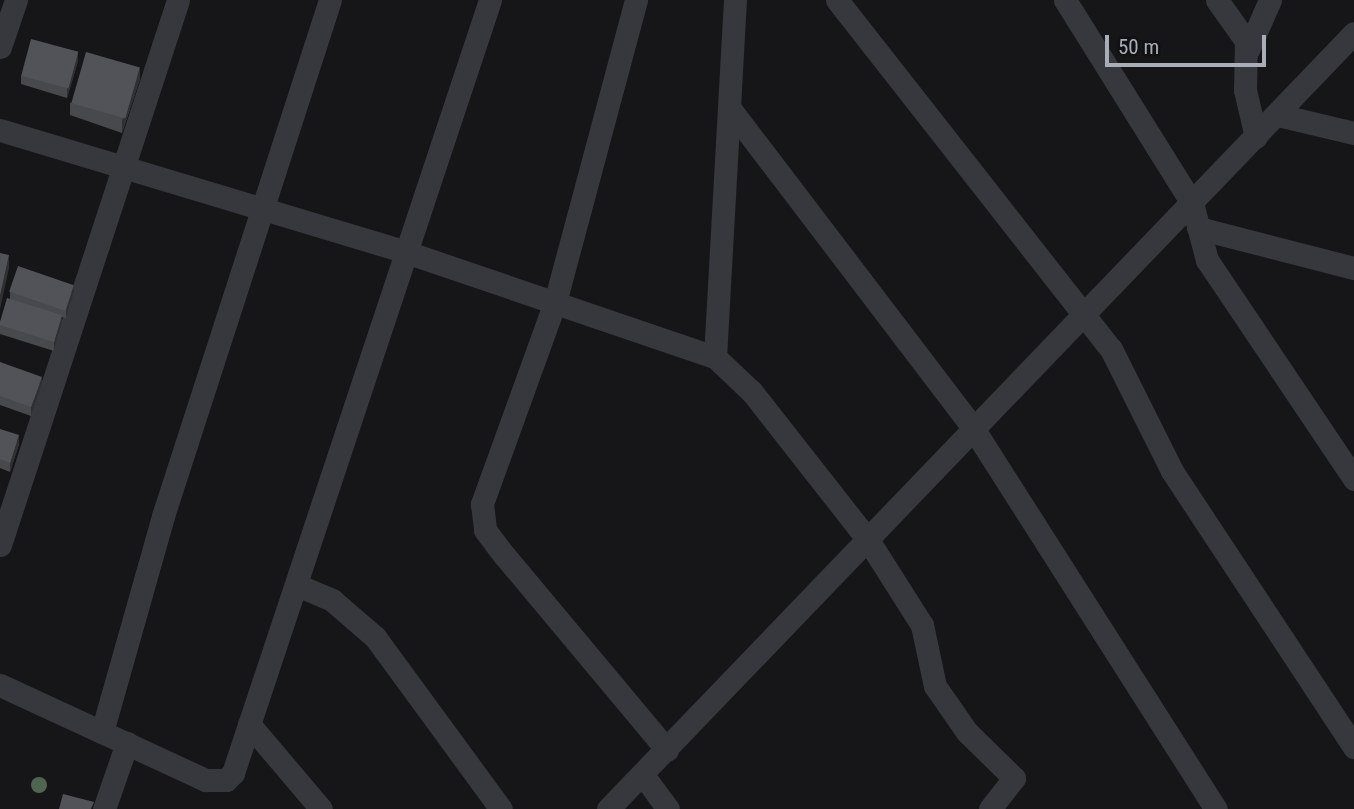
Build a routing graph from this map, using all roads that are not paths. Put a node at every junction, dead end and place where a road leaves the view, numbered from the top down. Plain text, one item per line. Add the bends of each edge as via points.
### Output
1 (16, 0) edge
2 (178, 0) edge
3 (330, 0) edge
4 (491, 0) edge
5 (636, 0) edge
6 (836, 0) edge
7 (1065, 0) edge
8 (1217, 0) edge
9 (1270, 0) edge
10 (728, 3) edge
11 (1354, 33) edge
12 (0, 47) edge
13 (1248, 50) junction
14 (731, 110) junction
15 (1278, 115) junction
16 (0, 130) edge
17 (1354, 133) edge
18 (1256, 137) junction
19 (125, 166) junction
20 (1192, 203) junction
21 (260, 210) junction
22 (1198, 228) junction
23 (409, 253) junction
24 (1354, 268) edge
25 (555, 302) junction
26 (1083, 315) junction
27 (715, 358) junction
28 (973, 428) junction
29 (1354, 479) edge
30 (867, 540) junction
31 (0, 545) edge
32 (297, 585) junction
33 (0, 685) edge
34 (249, 724) junction
35 (102, 732) junction
36 (127, 743) junction
37 (1354, 747) edge
38 (667, 750) junction
39 (643, 775) junction
40 (104, 809) edge
41 (321, 809) edge
42 (501, 809) edge
43 (608, 809) edge
44 (668, 809) edge
45 (990, 809) edge
46 (1216, 809) edge

1 - 12 street
2 - 19 street
3 - 21 street
4 - 23 street
5 - 25 street
6 - 26 street
7 - 20 street
8 - 13 street
9 - 13 street
10 - 14 street
11 - 15 street
13 - 18 street via 1245,99
14 - 27 street
14 - 28 street
15 - 17 street
15 - 18 street
16 - 19 street
18 - 20 street
19 - 21 street
19 - 31 street
20 - 22 street
20 - 26 street
21 - 23 street
21 - 35 street
22 - 24 street
22 - 29 street via 1207,260
23 - 25 street
23 - 32 street
25 - 27 street
25 - 38 street via 493,464 482,504 485,530
26 - 28 street
26 - 37 street via 1111,349 1172,471
27 - 30 street via 752,392
28 - 30 street
28 - 46 street
30 - 38 street
30 - 45 street via 922,625 935,686 967,732 1014,778
32 - 34 street
32 - 42 street via 332,600 375,637
33 - 35 street
34 - 36 street via 233,773 215,782
34 - 41 street
35 - 36 street
36 - 40 street
38 - 39 street
39 - 43 street
39 - 44 street

